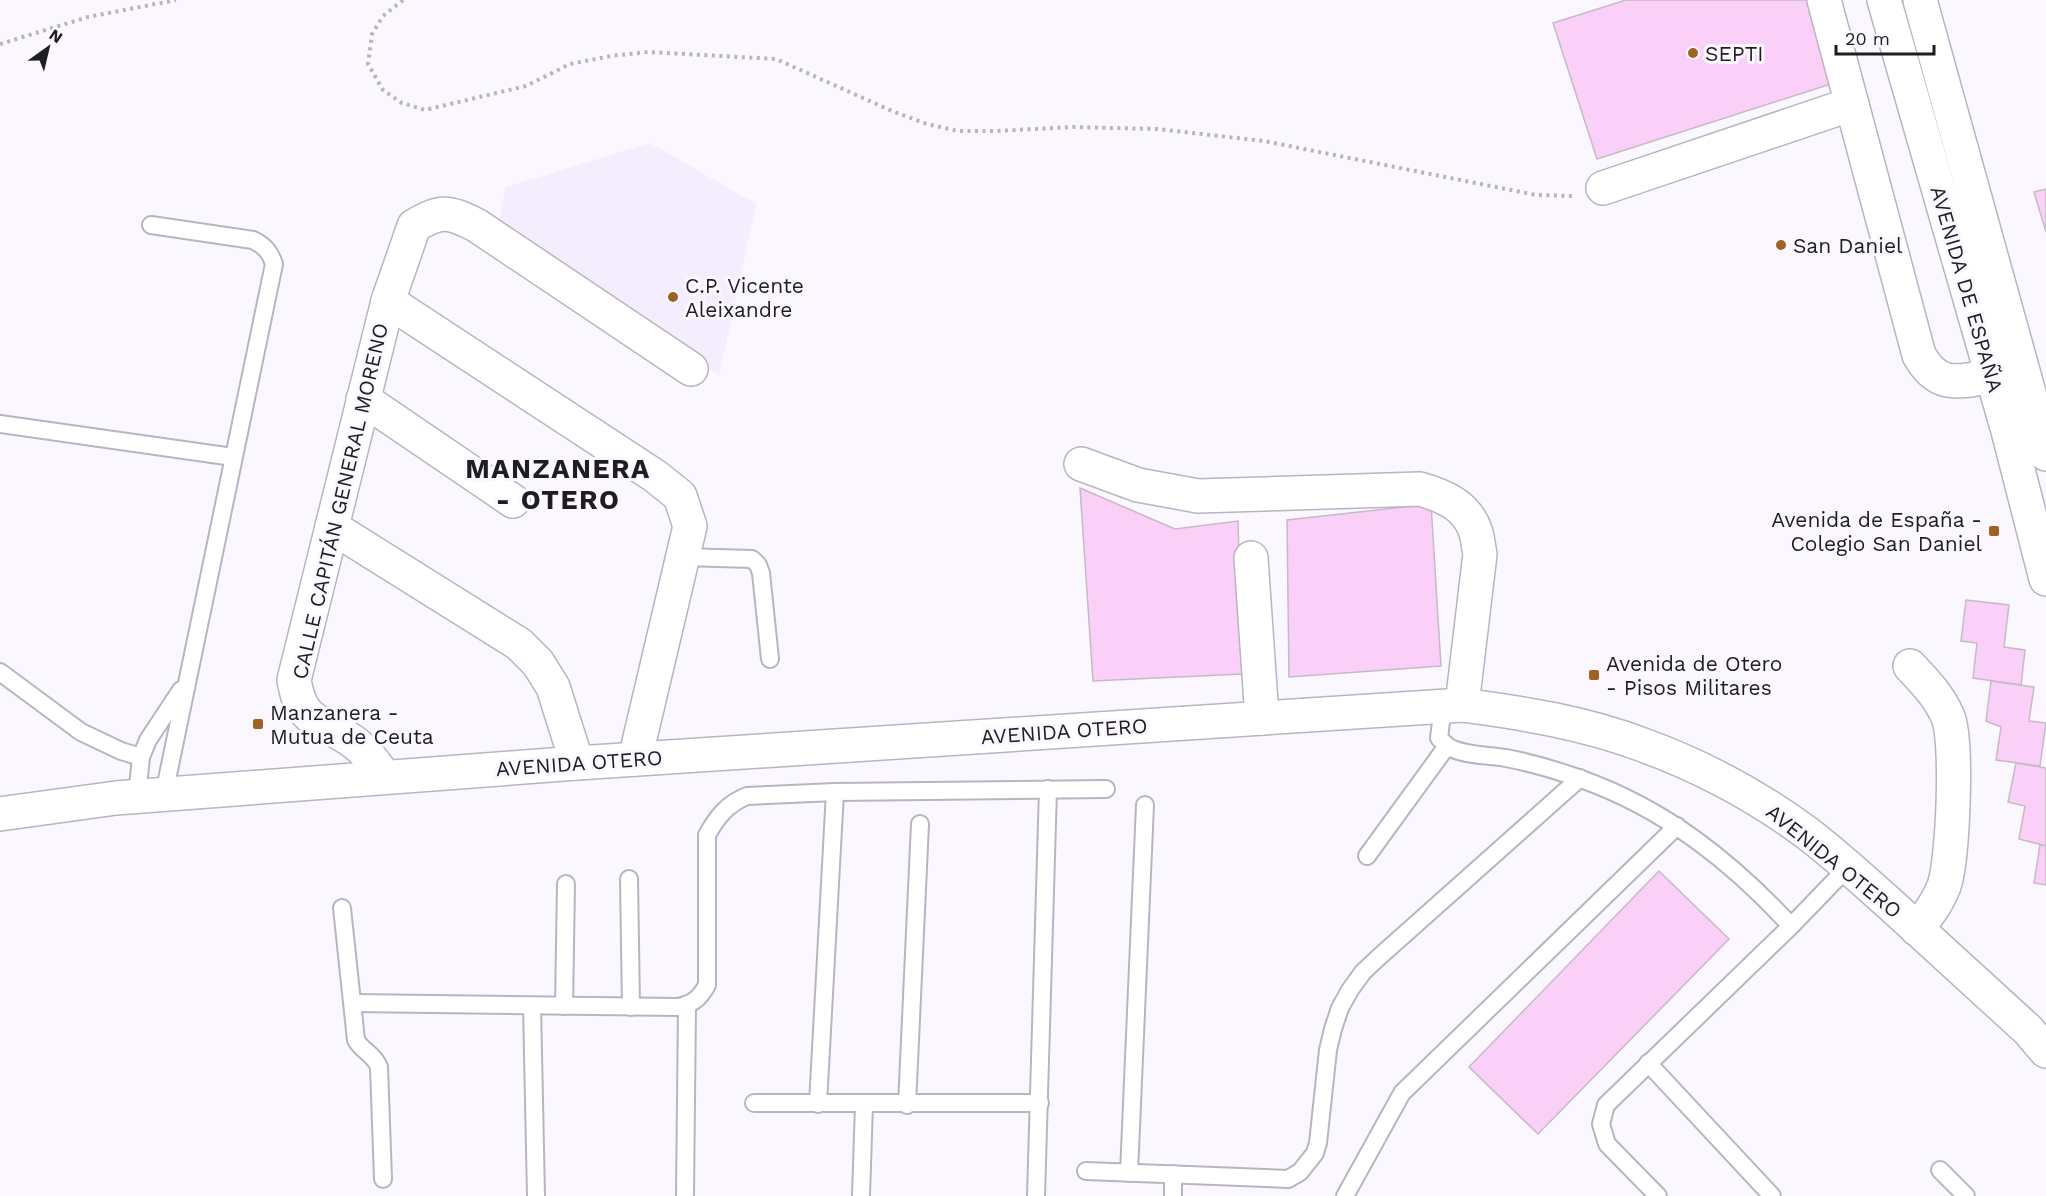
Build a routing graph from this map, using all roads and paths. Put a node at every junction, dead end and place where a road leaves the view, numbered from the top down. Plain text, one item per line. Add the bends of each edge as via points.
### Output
1 (176, 0) edge
2 (403, 0) edge
3 (1824, 0) edge
4 (1884, 0) edge
5 (1920, 0) edge
6 (0, 44) edge
7 (1852, 104) junction
8 (1603, 189) joint
9 (151, 225) dead end
10 (388, 301) junction
11 (691, 369) dead end
12 (1992, 376) junction
13 (363, 399) junction
14 (0, 424) edge
15 (2046, 454) edge
16 (233, 457) junction
17 (1081, 464) dead end
18 (513, 501) dead end
19 (332, 527) junction
20 (683, 557) junction
21 (1251, 558) dead end
22 (2046, 579) edge
23 (770, 660) dead end
24 (1910, 666) dead end
25 (0, 672) edge
26 (187, 682) junction
27 (1453, 706) junction
28 (1262, 718) junction
29 (1446, 746) junction
30 (141, 757) junction
31 (635, 759) junction
32 (578, 763) junction
33 (385, 777) junction
34 (1580, 778) junction
35 (1048, 789) junction
36 (1106, 789) dead end
37 (835, 792) junction
38 (150, 795) junction
39 (1145, 805) dead end
40 (36, 809) junction
41 (0, 814) edge
42 (920, 824) dead end
43 (1677, 826) junction
44 (0, 842) edge
45 (1366, 856) dead end
46 (1848, 867) junction
47 (629, 879) dead end
48 (566, 884) dead end
49 (342, 908) dead end
50 (1791, 926) junction
51 (1917, 929) junction
52 (353, 1003) junction
53 (687, 1005) junction
54 (532, 1006) junction
55 (564, 1006) junction
56 (631, 1007) junction
57 (2040, 1039) edge
58 (1648, 1064) junction
59 (754, 1103) dead end
60 (1040, 1103) junction
61 (818, 1104) junction
62 (864, 1104) junction
63 (907, 1104) junction
64 (1940, 1170) dead end
65 (1086, 1171) dead end
66 (1129, 1173) junction
67 (1173, 1174) junction
68 (383, 1179) dead end
69 (536, 1196) edge
70 (685, 1196) edge
71 (861, 1196) edge
72 (1036, 1196) edge
73 (1173, 1196) edge
74 (1345, 1196) edge
75 (1658, 1196) edge
76 (1772, 1196) edge
77 (1966, 1196) edge

1 - 6 path via 88,17
2 - 8 path via 383,16 372,34 368,64 383,90 402,103 425,110 526,86 570,64 611,56 648,52 776,59 892,111 958,131 1072,126 1157,129 1264,141 1536,195 1570,197
3 - 7 main road
4 - 12 main road, AVENIDA DE ESPAÑA
5 - 15 main road, AVENIDA DE ESPAÑA
7 - 8 main road
7 - 12 main road via 1919,355 1928,370 1941,379 1958,382
9 - 16 lane via 253,240 270,253 274,264
10 - 11 main road, CALLE CAPITÁN GENERAL MORENO via 414,226 434,214 456,214
10 - 13 main road, CALLE CAPITÁN GENERAL MORENO
10 - 20 main road via 680,496 690,526
12 - 22 main road, AVENIDA DE ESPAÑA
13 - 18 main road
13 - 19 main road, CALLE CAPITÁN GENERAL MORENO
14 - 16 lane
16 - 26 lane
17 - 27 main road via 1138,485 1198,496 1420,489 1443,495 1463,510 1476,530 1480,554
19 - 32 main road via 519,644 554,687
19 - 33 main road, CALLE CAPITÁN GENERAL MORENO via 294,680 297,699 308,715 354,742
20 - 23 lane via 752,559 758,565
20 - 31 main road
21 - 28 main road
24 - 51 main road via 1933,690 1949,719 1954,752 1950,864 1934,908
25 - 30 lane via 81,732
26 - 30 lane
26 - 38 lane
27 - 28 main road, AVENIDA OTERO
27 - 29 lane via 1439,738
27 - 46 main road, AVENIDA OTERO via 1523,713 1584,726 1643,745 1701,769 1755,798
28 - 31 main road, AVENIDA OTERO
29 - 34 lane
29 - 45 lane
30 - 38 lane
31 - 32 main road, AVENIDA OTERO
32 - 33 main road, AVENIDA OTERO
33 - 38 main road, AVENIDA OTERO
34 - 43 lane via 1636,802
34 - 67 lane via 1379,957 1350,990 1328,1050 1318,1143 1310,1162 1300,1172 1288,1179
35 - 36 lane
35 - 37 lane
35 - 60 lane
37 - 53 lane via 747,796 727,807 715,820 707,835 707,985 702,995
37 - 61 lane
38 - 40 main road, AVENIDA OTERO
39 - 66 lane
40 - 41 main road, AVENIDA OTERO
40 - 44 main road via 19,820
42 - 63 lane
43 - 50 lane via 1727,863
43 - 74 lane via 1402,1093
46 - 50 lane
46 - 51 main road, AVENIDA OTERO
47 - 56 lane
48 - 55 lane
49 - 52 lane
50 - 58 lane
51 - 57 main road, AVENIDA OTERO
52 - 54 lane
52 - 68 lane via 356,1040 379,1067
53 - 56 lane
53 - 70 lane
54 - 55 lane
54 - 69 lane
55 - 56 lane
58 - 75 lane via 1606,1105 1601,1124 1607,1144
58 - 76 lane
59 - 61 lane
60 - 63 lane
60 - 72 lane
61 - 62 lane
62 - 63 lane
62 - 71 lane
64 - 77 lane
65 - 66 lane
66 - 67 lane
67 - 73 lane

